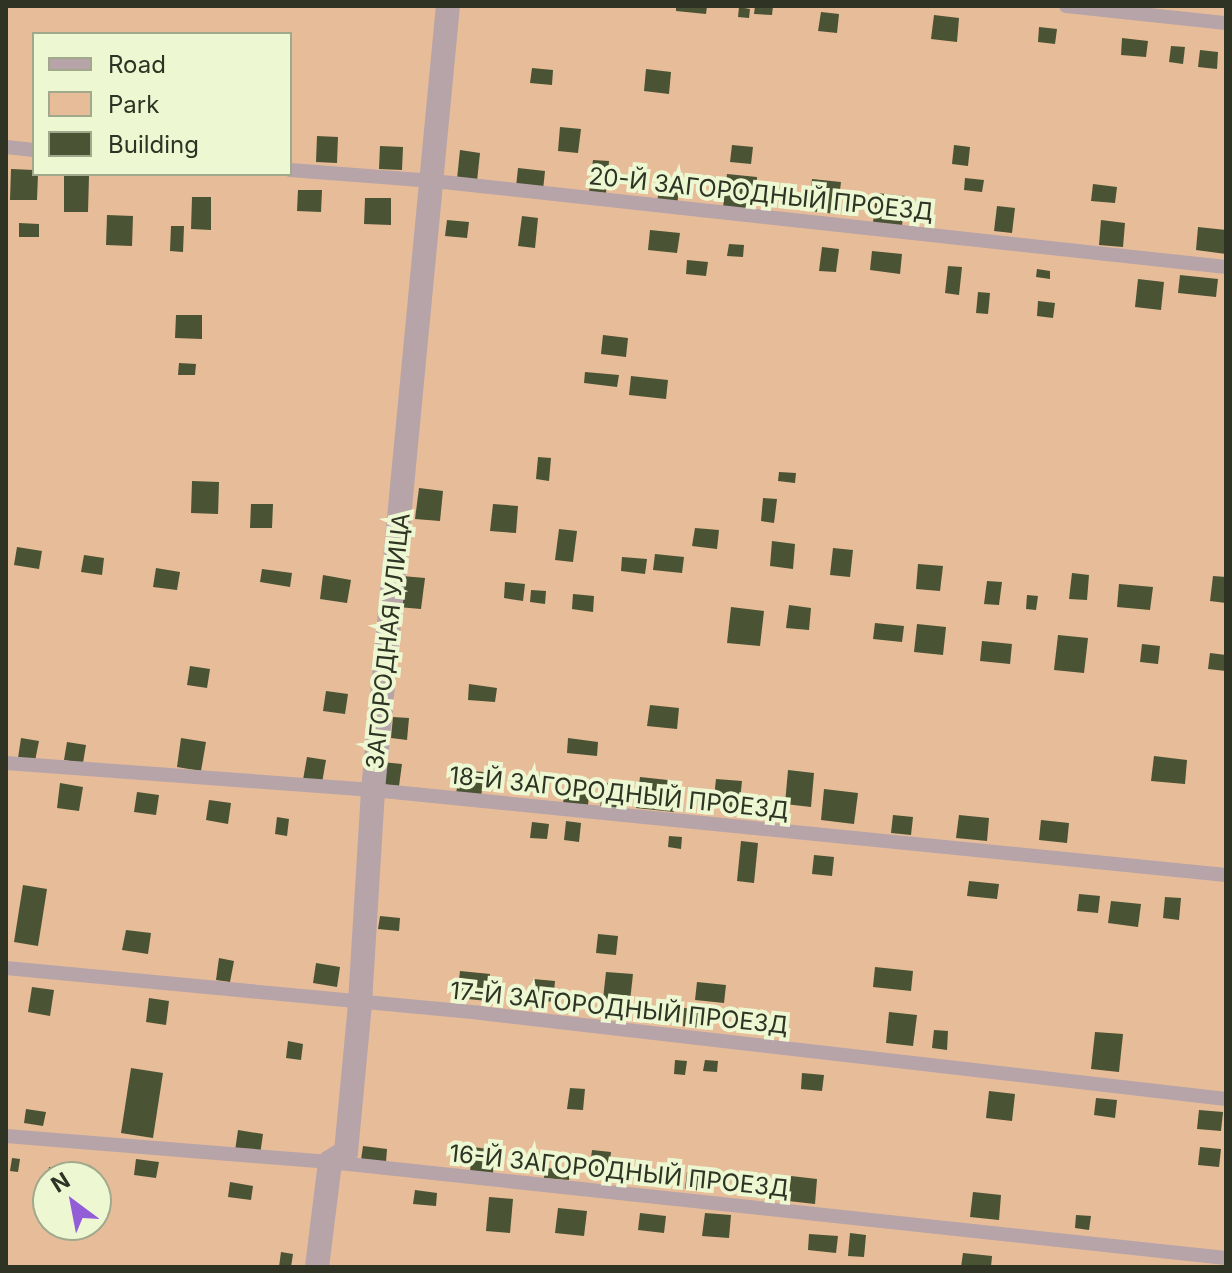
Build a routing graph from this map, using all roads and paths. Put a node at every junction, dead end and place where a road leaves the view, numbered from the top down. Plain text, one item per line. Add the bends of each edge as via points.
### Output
1 (448, 6) edge
2 (1066, 6) edge
3 (1226, 23) edge
4 (6, 147) edge
5 (32, 150) edge
6 (292, 170) edge
7 (434, 181) junction
8 (1226, 267) edge
9 (6, 763) edge
10 (373, 790) junction
11 (1226, 875) edge
12 (6, 968) edge
13 (360, 1003) junction
14 (1226, 1099) edge
15 (6, 1136) edge
16 (330, 1162) junction
17 (1226, 1258) edge
18 (317, 1267) edge

1 - 7 street, ЗАГОРОДНАЯ УЛИЦА
2 - 3 lane
4 - 5 lane
6 - 7 lane, 20-Й ЗАГОРОДНЫЙ ПРОЕЗД
7 - 8 lane, 20-Й ЗАГОРОДНЫЙ ПРОЕЗД
7 - 10 street, ЗАГОРОДНАЯ УЛИЦА
9 - 10 lane, 18-Й ЗАГОРОДНЫЙ ПРОЕЗД
10 - 11 lane, 18-Й ЗАГОРОДНЫЙ ПРОЕЗД
10 - 13 street, ЗАГОРОДНАЯ УЛИЦА
12 - 13 lane, 17-Й ЗАГОРОДНЫЙ ПРОЕЗД
13 - 14 lane, 17-Й ЗАГОРОДНЫЙ ПРОЕЗД
13 - 16 street, ЗАГОРОДНАЯ УЛИЦА via 346,1152
15 - 16 lane, 16-Й ЗАГОРОДНЫЙ ПРОЕЗД
16 - 17 lane, 16-Й ЗАГОРОДНЫЙ ПРОЕЗД
16 - 18 street, ЗАГОРОДНАЯ УЛИЦА

